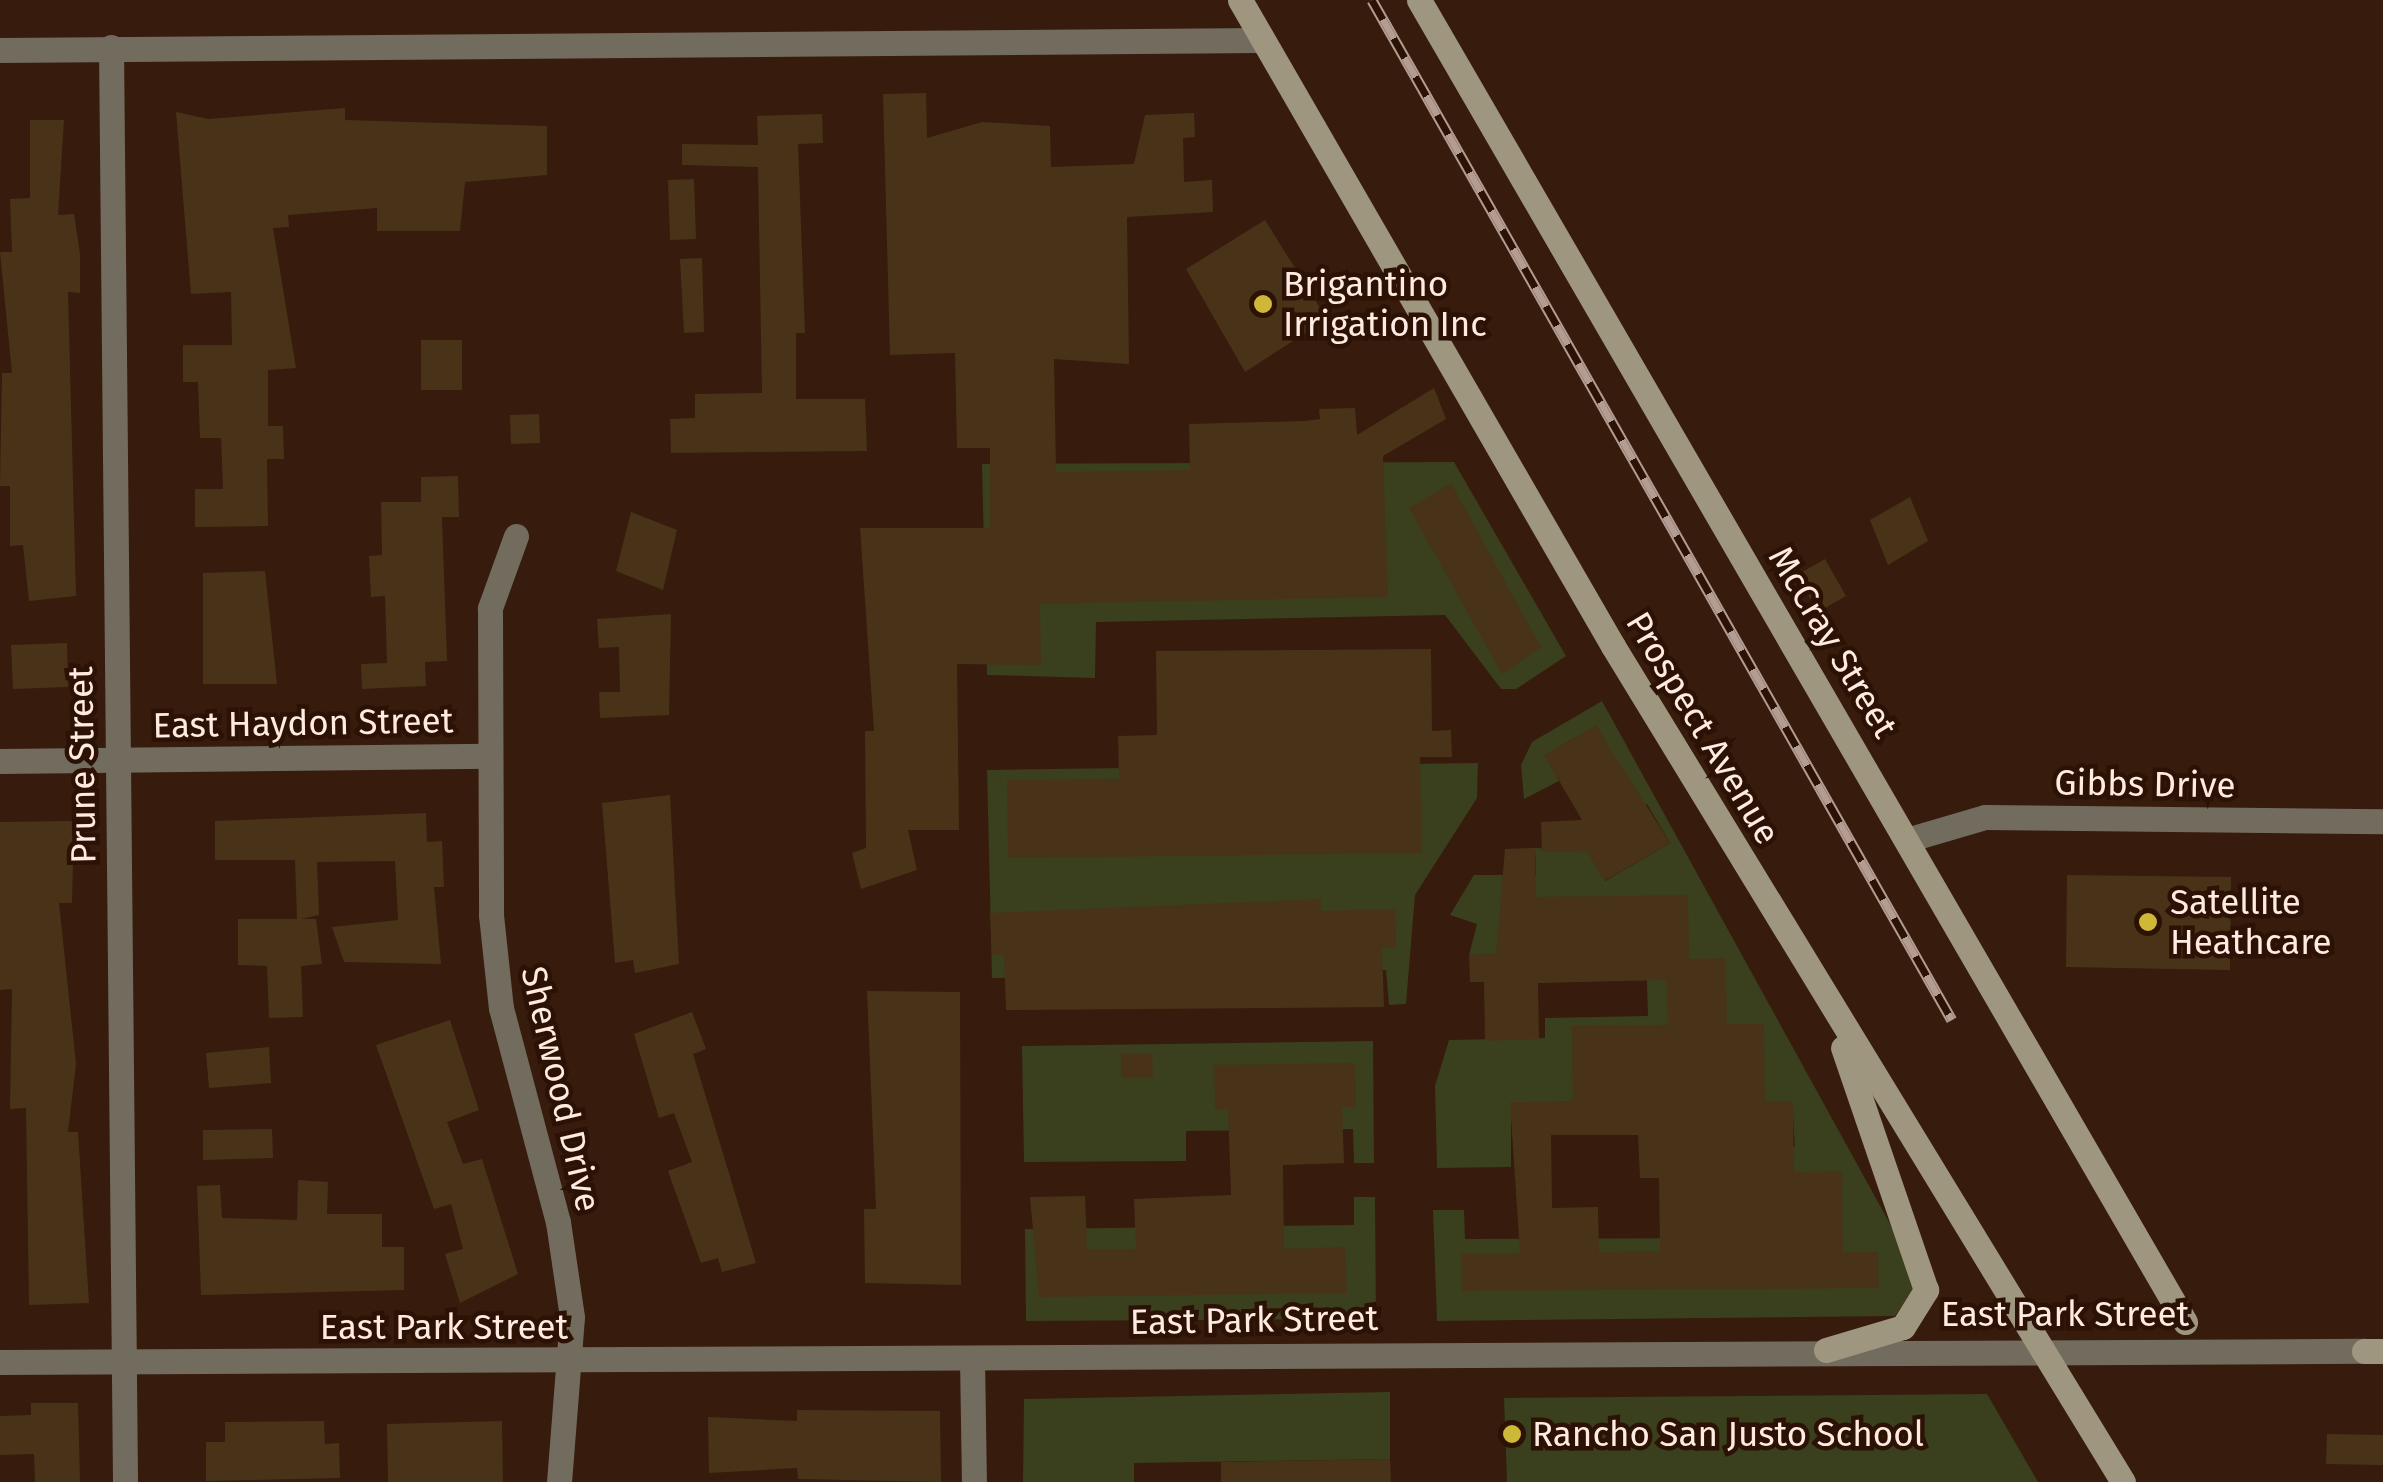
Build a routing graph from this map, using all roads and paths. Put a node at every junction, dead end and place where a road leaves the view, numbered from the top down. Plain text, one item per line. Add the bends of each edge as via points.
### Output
1 (1240, 0) edge
2 (1420, 0) edge
3 (1261, 40) junction
4 (111, 47) junction
5 (0, 50) edge
6 (516, 536) dead end
7 (490, 756) junction
8 (116, 760) junction
9 (0, 761) edge
10 (2383, 821) edge
11 (1910, 839) junction
12 (1825, 1001) junction
13 (2185, 1322) dead end
14 (2048, 1348) junction
15 (1826, 1350) junction
16 (2374, 1351) edge
17 (972, 1358) junction
18 (0, 1362) edge
19 (126, 1362) junction
20 (574, 1362) junction
21 (125, 1482) edge
22 (559, 1482) edge
23 (974, 1482) edge
24 (2123, 1482) edge

1 - 3 street, Prospect Avenue
2 - 11 street, McCray Street
3 - 4 street
3 - 12 street, Prospect Avenue
4 - 5 street
4 - 8 street, Prune Street
6 - 7 street, Sherwood Drive via 490,608
7 - 8 street, East Haydon Street
7 - 20 street, Sherwood Drive via 500,1008 558,1222
8 - 9 street, East Haydon Street
8 - 19 street, Prune Street
10 - 11 street, Gibbs Drive via 1985,817
11 - 13 street, McCray Street
12 - 14 street, Prospect Avenue
12 - 15 street via 1926,1290 1903,1327
14 - 15 street, East Park Street
14 - 16 street, East Park Street
14 - 24 street, Prospect Avenue
15 - 17 street, East Park Street
17 - 20 street, East Park Street
17 - 23 street
18 - 19 street, East Park Street
19 - 20 street, East Park Street
19 - 21 street, Prune Street
20 - 22 street, Sherwood Drive

